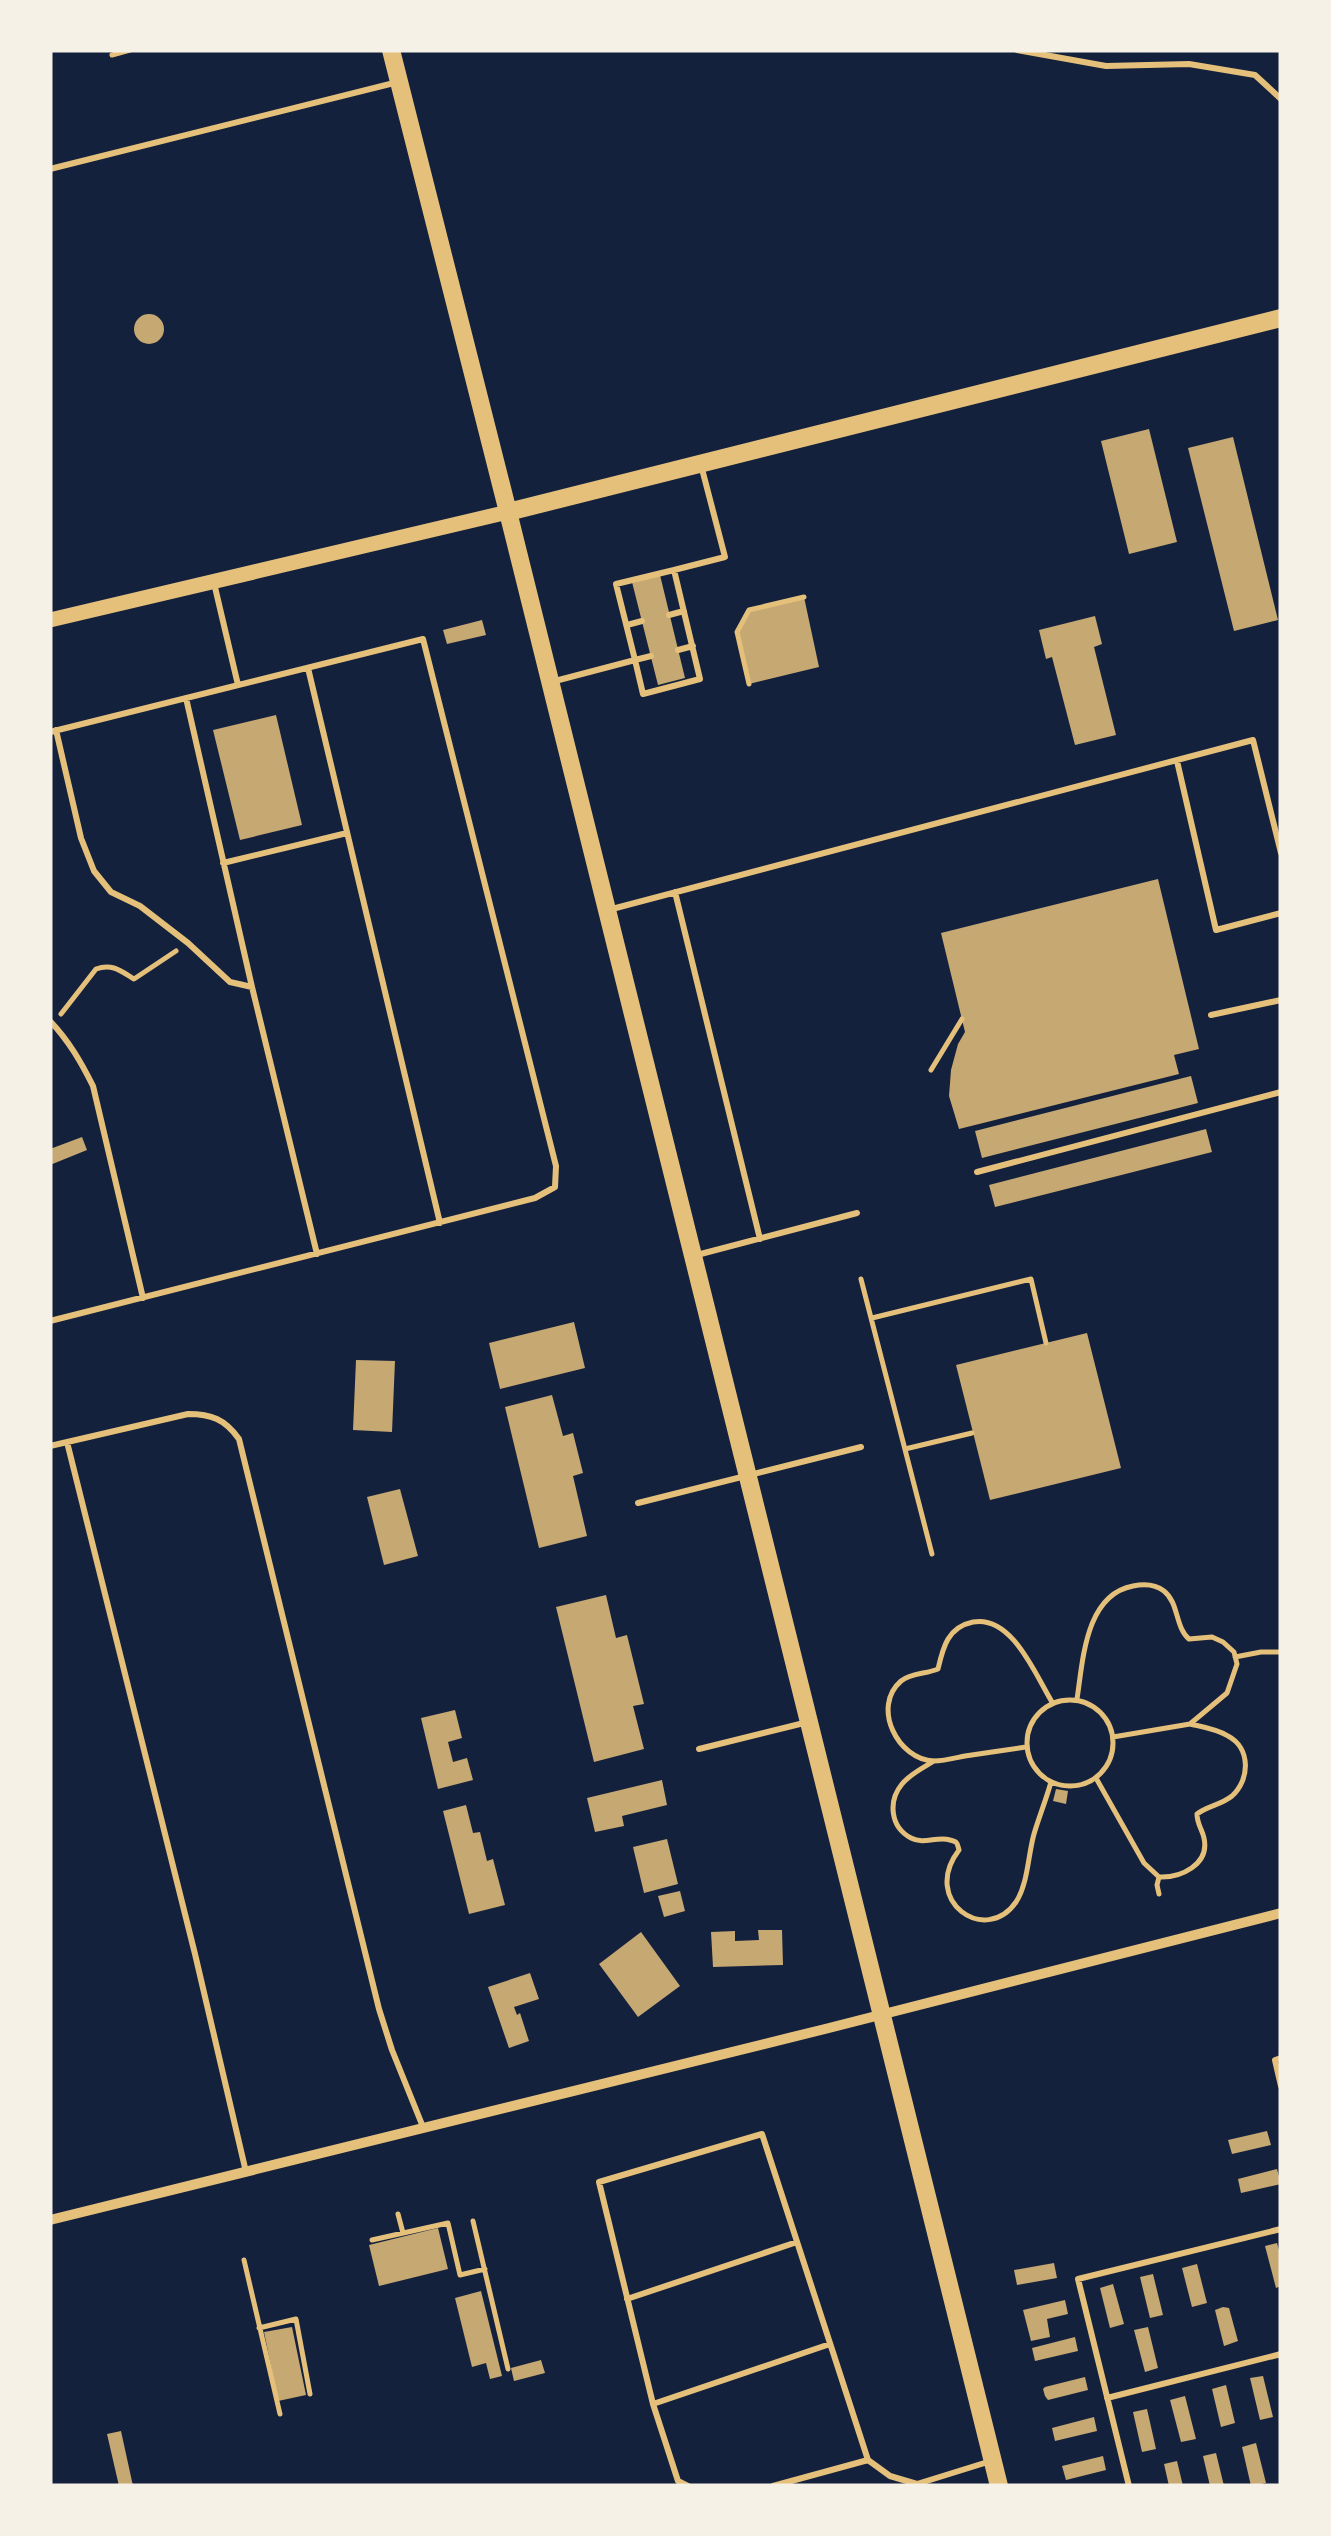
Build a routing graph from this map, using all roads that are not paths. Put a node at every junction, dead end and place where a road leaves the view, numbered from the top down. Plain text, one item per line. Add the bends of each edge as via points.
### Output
1 (391, 50) edge
2 (1017, 50) edge
3 (399, 82) junction
4 (1281, 99) edge
5 (50, 170) edge
6 (1281, 318) edge
7 (700, 464) junction
8 (508, 512) junction
9 (674, 570) junction
10 (214, 582) junction
11 (684, 611) junction
12 (669, 614) dead end
13 (50, 620) edge
14 (642, 622) dead end
15 (627, 625) junction
16 (692, 646) junction
17 (678, 650) dead end
18 (651, 656) dead end
19 (636, 660) junction
20 (308, 668) junction
21 (550, 683) junction
22 (238, 685) junction
23 (186, 698) junction
24 (53, 731) edge
25 (1177, 761) junction
26 (347, 834) junction
27 (1281, 853) edge
28 (223, 863) junction
29 (675, 892) junction
30 (607, 910) junction
31 (1281, 913) edge
32 (252, 986) junction
33 (1281, 1000) edge
34 (1211, 1014) dead end
35 (50, 1021) edge
36 (1281, 1092) edge
37 (976, 1172) dead end
38 (857, 1212) dead end
39 (440, 1223) junction
40 (760, 1239) junction
41 (317, 1254) junction
42 (692, 1256) junction
43 (143, 1298) junction
44 (50, 1321) edge
45 (67, 1442) junction
46 (50, 1446) edge
47 (862, 1446) dead end
48 (747, 1475) junction
49 (638, 1503) dead end
50 (809, 1721) junction
51 (698, 1749) dead end
52 (1281, 1913) edge
53 (882, 2014) junction
54 (1281, 2058) edge
55 (1281, 2086) edge
56 (423, 2127) junction
57 (246, 2172) junction
58 (50, 2220) edge
59 (1281, 2228) edge
60 (797, 2242) junction
61 (628, 2299) junction
62 (830, 2344) junction
63 (1281, 2354) edge
64 (1107, 2398) junction
65 (653, 2404) junction
66 (868, 2460) junction
67 (992, 2461) junction
68 (688, 2486) edge
69 (774, 2486) edge
70 (999, 2486) edge
71 (1128, 2486) edge

1 - 3 main road
2 - 4 lane via 1106,66 1189,64 1255,74
3 - 5 lane
3 - 8 main road
6 - 7 main road
7 - 8 main road
7 - 9 lane via 725,557
8 - 10 street
8 - 21 main road
9 - 11 lane
9 - 15 lane via 616,584
10 - 13 street
10 - 22 lane
11 - 12 lane
11 - 16 lane
14 - 15 lane
15 - 19 lane
16 - 17 lane
16 - 19 lane via 700,679 644,694
18 - 19 lane
19 - 21 lane
20 - 22 lane
20 - 26 lane
20 - 39 lane via 423,639 556,1166 556,1187 536,1198
21 - 30 main road
22 - 23 lane
23 - 24 lane
23 - 28 lane
24 - 32 lane via 94,871 111,892 140,906 230,982
25 - 27 lane via 1252,740
25 - 29 lane
25 - 31 lane via 1216,930
26 - 28 lane
26 - 39 lane
28 - 32 lane
29 - 30 lane
29 - 40 lane
30 - 42 main road
32 - 41 lane
33 - 34 lane
35 - 43 lane via 93,1086
36 - 37 lane
38 - 40 lane
39 - 41 lane
40 - 42 lane
41 - 43 lane
42 - 48 main road
43 - 44 lane
45 - 46 lane
45 - 56 lane via 188,1414 218,1418 238,1439 379,2010
45 - 57 lane
47 - 48 lane
48 - 49 lane
48 - 50 main road
50 - 51 lane
50 - 53 main road
52 - 53 street
53 - 56 street
53 - 67 main road
54 - 55 lane via 1275,2060
56 - 57 street
57 - 58 street
59 - 64 lane via 1078,2279
60 - 61 lane
60 - 61 lane via 762,2134 599,2182
60 - 62 lane
61 - 65 lane
62 - 65 lane
62 - 66 lane
63 - 64 lane
64 - 71 lane
65 - 68 lane via 678,2481
66 - 67 lane via 917,2484
66 - 69 lane
67 - 70 main road

